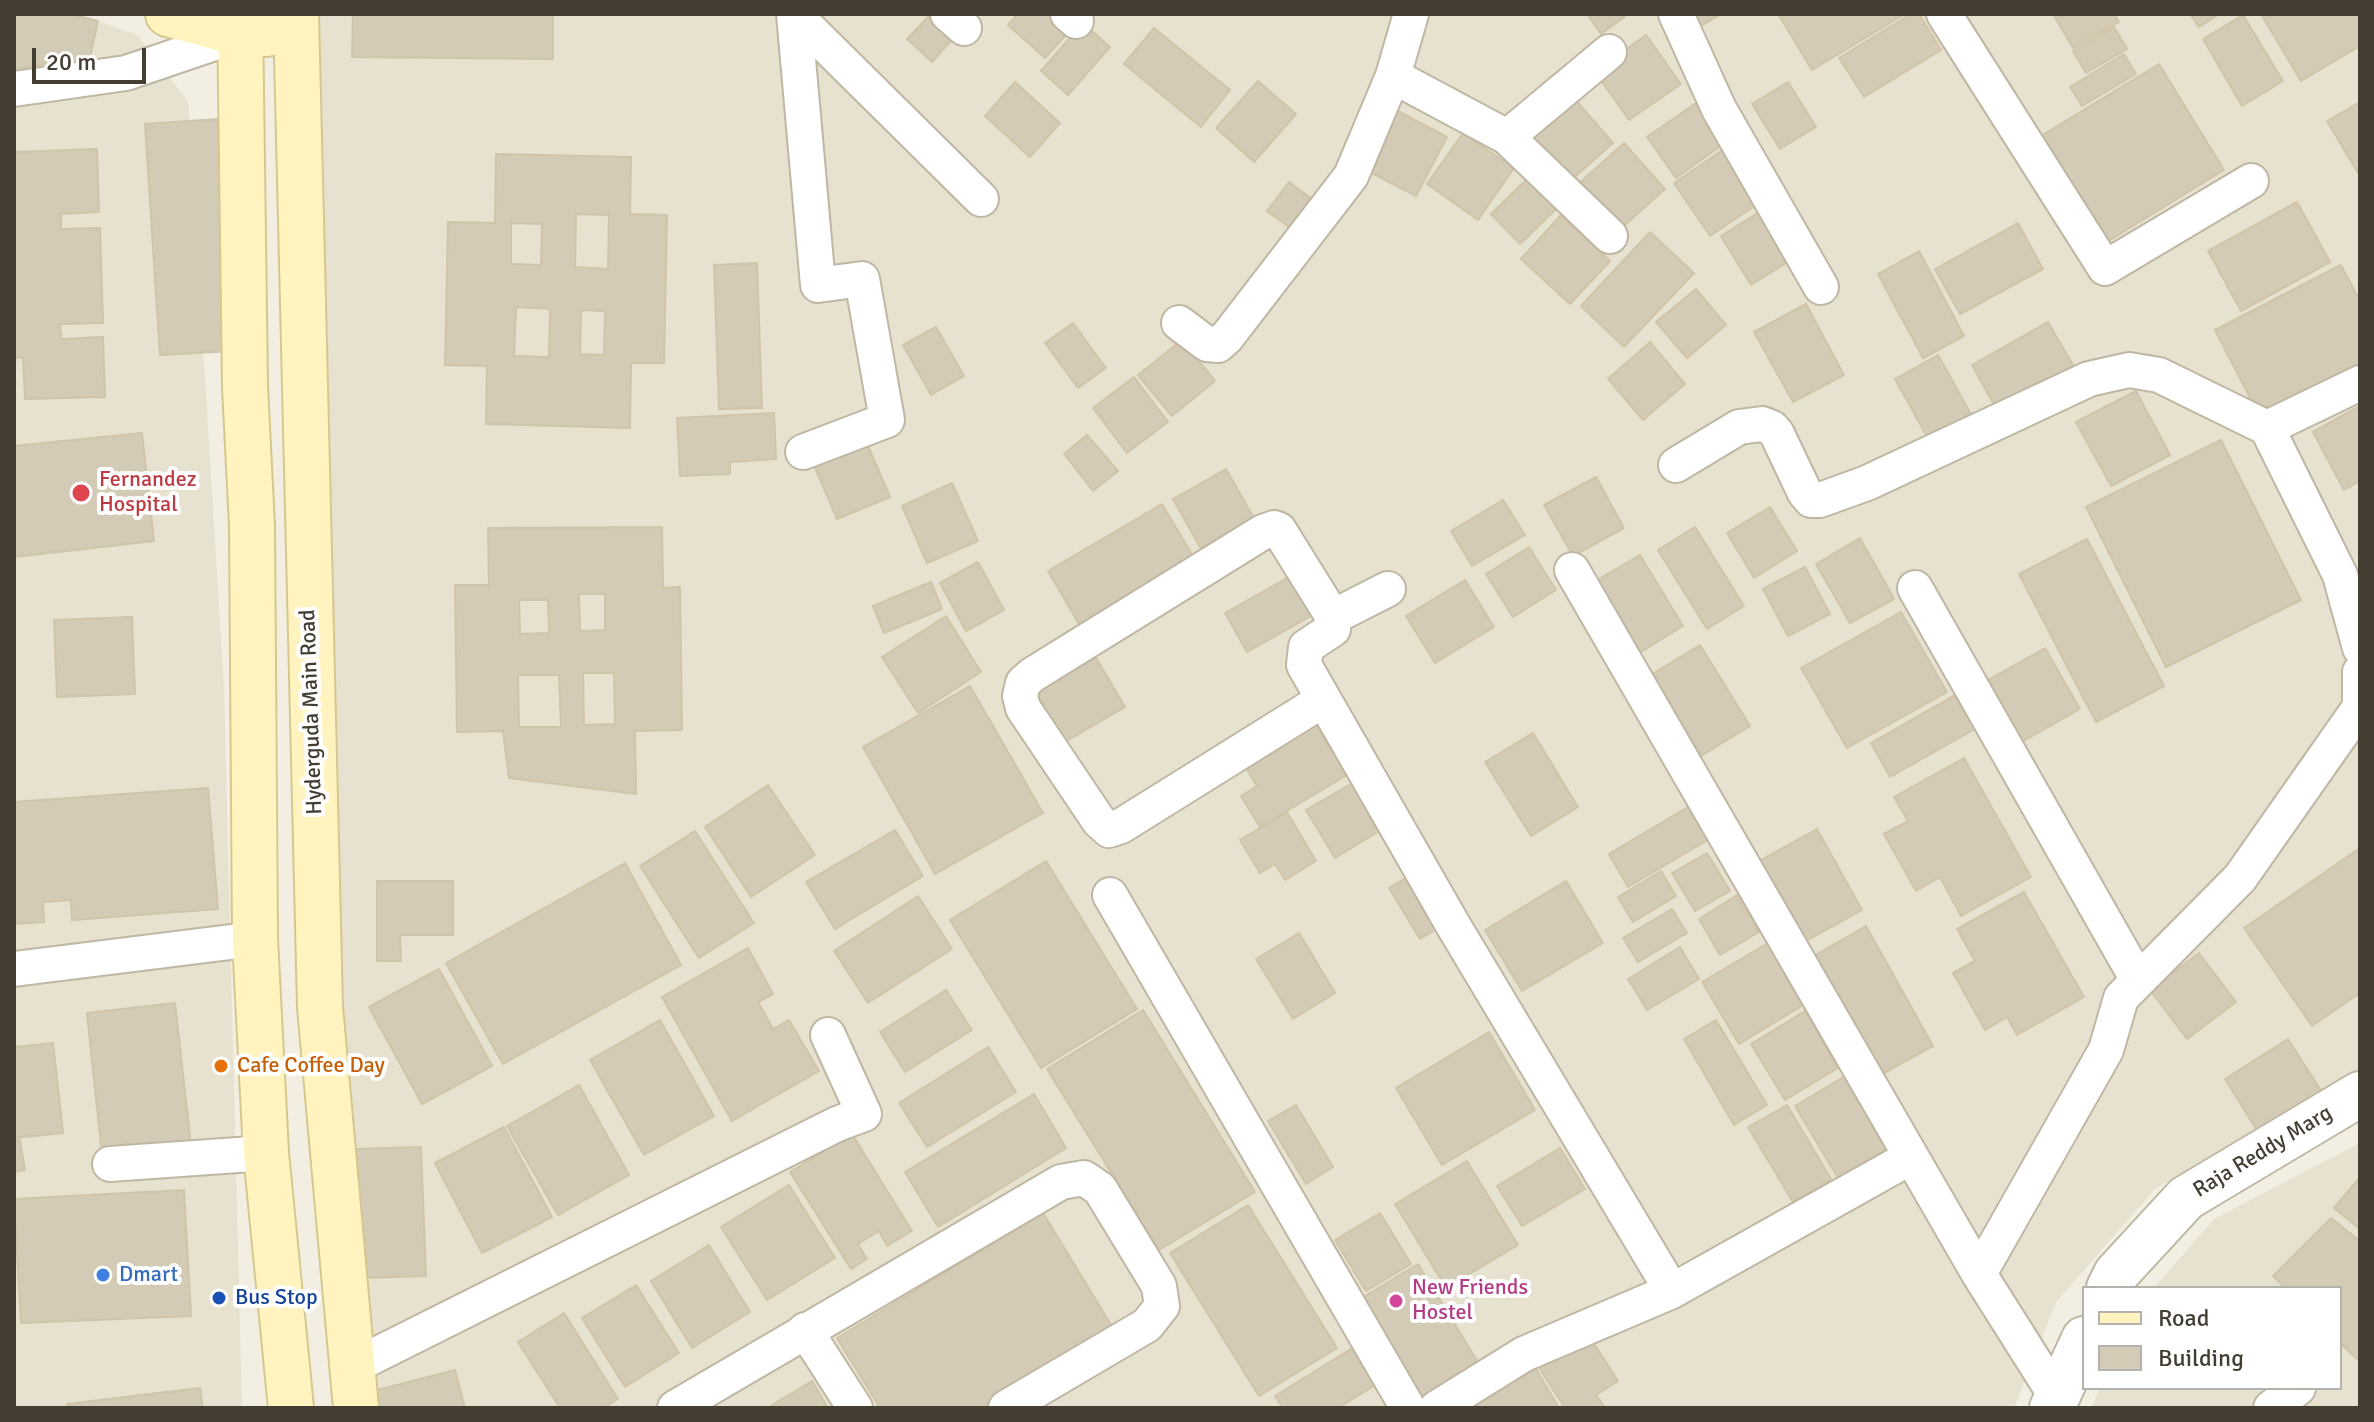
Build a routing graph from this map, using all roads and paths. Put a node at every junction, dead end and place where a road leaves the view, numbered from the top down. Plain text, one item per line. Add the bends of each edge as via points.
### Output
1 (168, 14) edge
2 (794, 14) edge
3 (1411, 14) edge
4 (1676, 14) edge
5 (1944, 14) edge
6 (303, 20) edge
7 (241, 24) edge
8 (1609, 52) dead end
9 (1393, 76) junction
10 (14, 89) edge
11 (1507, 137) junction
12 (2251, 181) dead end
13 (981, 199) dead end
14 (1610, 236) dead end
15 (1821, 287) dead end
16 (1179, 323) dead end
17 (2360, 383) edge
18 (2267, 428) junction
19 (803, 452) dead end
20 (1676, 465) dead end
21 (1572, 570) dead end
22 (1915, 588) dead end
23 (1388, 589) dead end
24 (1333, 617) junction
25 (2360, 648) edge
26 (2360, 672) edge
27 (1323, 700) junction
28 (1110, 895) dead end
29 (255, 939) junction
30 (14, 969) edge
31 (2138, 980) junction
32 (828, 1035) dead end
33 (2360, 1094) edge
34 (266, 1153) junction
35 (1911, 1157) junction
36 (110, 1164) dead end
37 (1979, 1274) junction
38 (2110, 1286) edge
39 (1672, 1291) junction
40 (805, 1330) junction
41 (2082, 1343) edge
42 (354, 1388) edge
43 (2295, 1390) edge
44 (2054, 1402) edge
45 (291, 1408) edge
46 (675, 1408) edge
47 (855, 1408) edge
48 (1006, 1408) edge
49 (1408, 1408) edge
50 (1437, 1408) edge
51 (2271, 1408) edge

1 - 7 main road
2 - 13 street
2 - 19 street via 818,285 862,279 887,420
3 - 9 street
4 - 15 street via 1719,109
5 - 12 street via 2105,268
6 - 7 main road
6 - 42 main road, Hyderguda Main Road via 307,522 320,1007
7 - 10 street via 126,73
7 - 29 main road
8 - 11 street
9 - 11 street
9 - 16 street via 1351,176 1227,337 1218,345 1207,344
11 - 14 street
17 - 18 street
18 - 20 street via 2159,375 2129,370 2089,379 1820,500 1805,493 1777,434 1762,424 1739,427
18 - 25 street via 2340,575
21 - 35 street
22 - 31 street
23 - 24 street
24 - 27 street via 1333,629 1304,654 1304,665
24 - 27 street via 1279,530 1269,529 1032,675 1020,696 1023,708 1109,830
26 - 31 street via 2360,707 2300,796 2240,878
27 - 39 street
28 - 49 street
29 - 30 street
29 - 34 main road
31 - 37 street via 2121,998 2106,1050
32 - 42 street via 864,1114
33 - 38 street, Raja Reddy Marg via 2186,1198
34 - 36 street
34 - 45 main road
35 - 37 street
35 - 39 street
37 - 44 street
39 - 50 street via 1524,1354
40 - 46 street
40 - 47 street
40 - 48 street via 1061,1182 1084,1178 1100,1189 1137,1249 1159,1286 1162,1306 1147,1325
41 - 44 street
43 - 51 street

